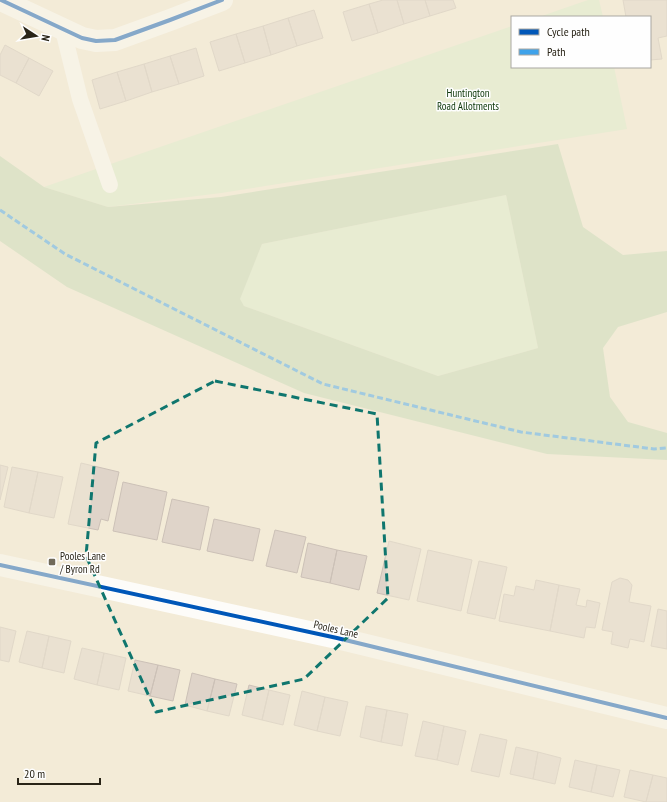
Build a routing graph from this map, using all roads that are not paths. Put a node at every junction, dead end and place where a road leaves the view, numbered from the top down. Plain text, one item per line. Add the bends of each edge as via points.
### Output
1 (1, 0) edge
2 (222, 0) edge
3 (63, 30) junction
4 (110, 185) dead end
5 (0, 565) edge
6 (667, 718) edge

1 - 3 street
2 - 3 street via 115,40 96,41
3 - 4 lane via 80,99
5 - 6 street, Pooles Lane via 337,638

